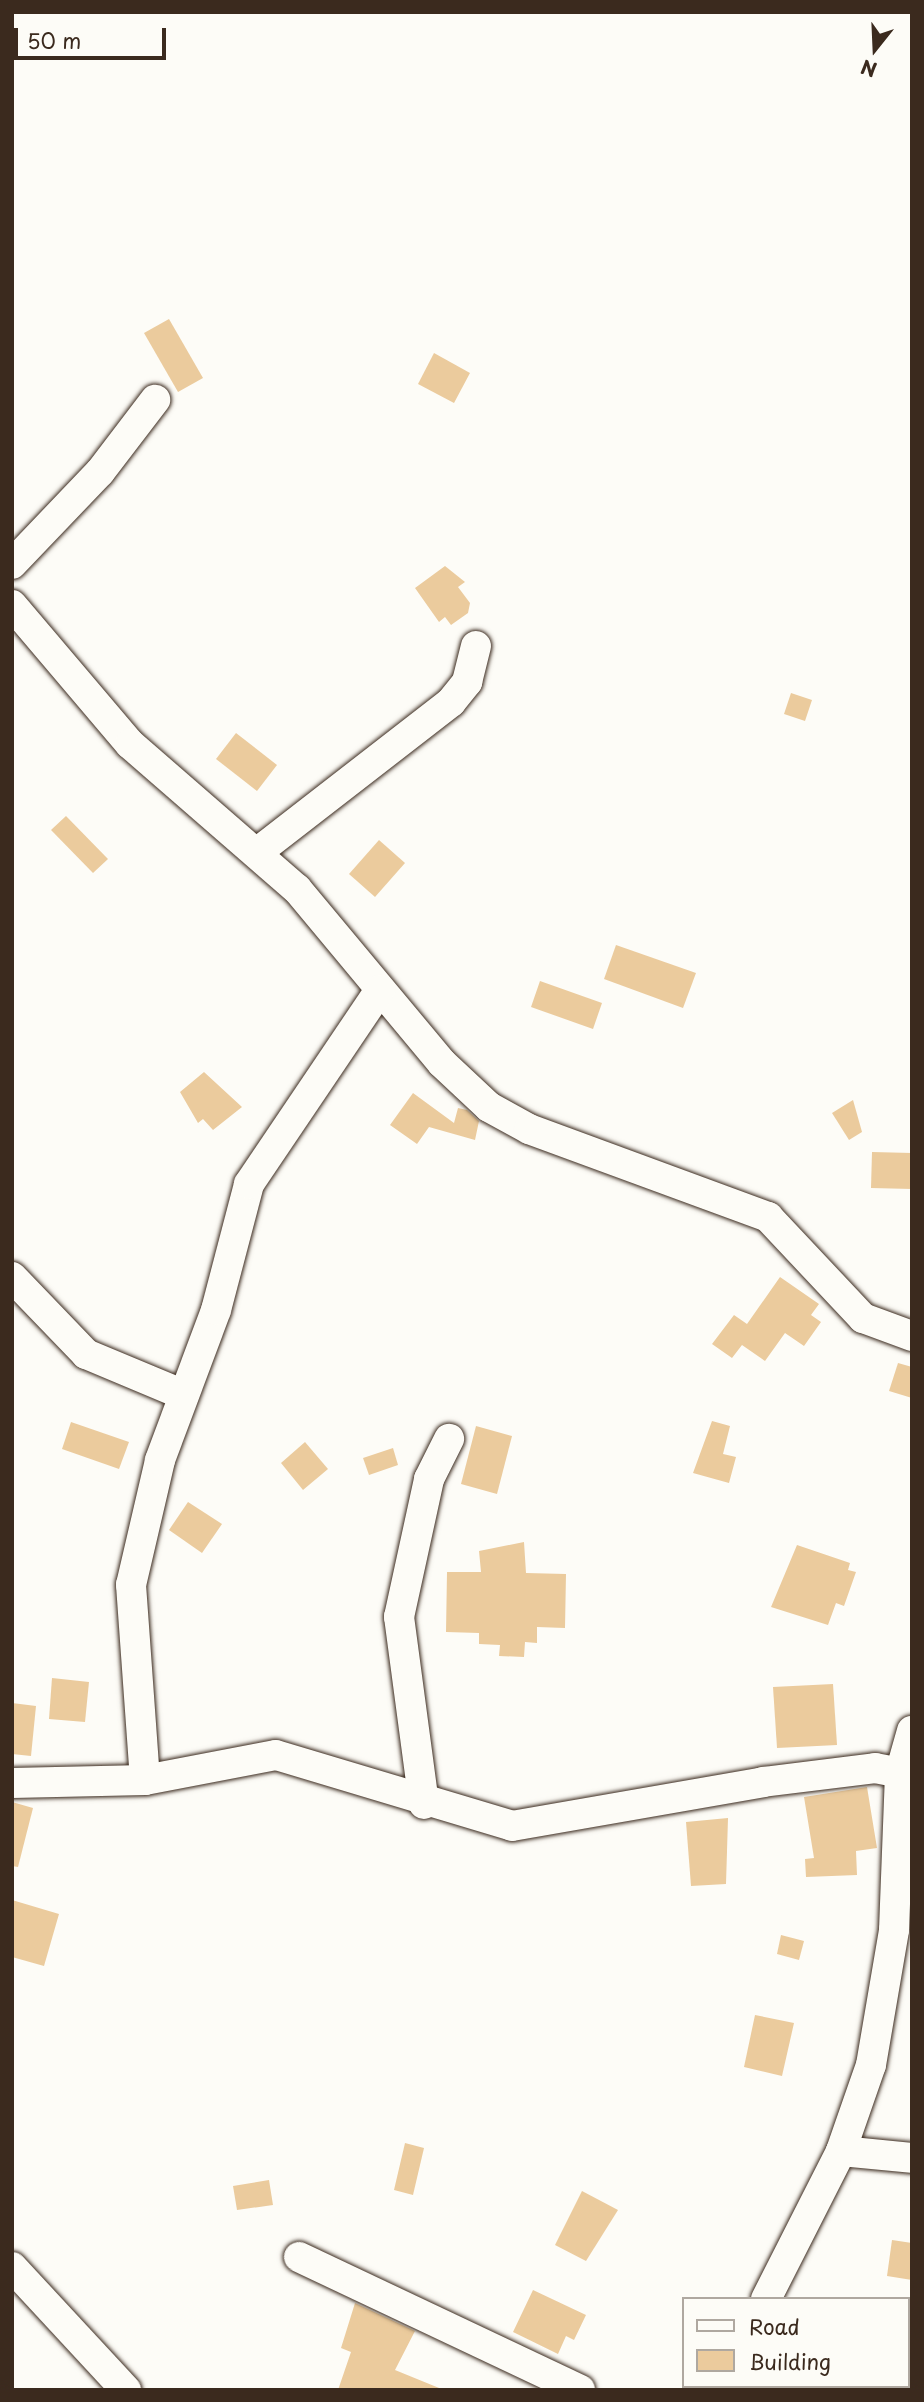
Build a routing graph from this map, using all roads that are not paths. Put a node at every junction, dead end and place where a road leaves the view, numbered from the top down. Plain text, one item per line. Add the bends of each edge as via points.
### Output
1 (155, 400) dead end
2 (12, 564) edge
3 (12, 605) edge
4 (476, 646) dead end
5 (259, 851) junction
6 (380, 990) junction
7 (12, 1277) edge
8 (912, 1336) edge
9 (184, 1395) junction
10 (449, 1439) dead end
11 (908, 1749) edge
12 (145, 1780) junction
13 (12, 1783) edge
14 (424, 1804) junction
15 (841, 2151) junction
16 (912, 2158) edge
17 (299, 2257) dead end
18 (12, 2267) edge
19 (767, 2297) edge
20 (126, 2390) edge
21 (580, 2390) edge

1 - 2 street via 100,472
3 - 5 street via 130,744
4 - 5 street via 467,682 451,702
5 - 6 street
6 - 8 street via 442,1063 489,1107 541,1135 768,1217 863,1318
6 - 9 street via 249,1184 216,1310
7 - 9 street via 86,1354
9 - 12 street via 160,1460 131,1585
10 - 14 street via 429,1479 399,1617
11 - 14 street via 875,1768 763,1782 512,1826
11 - 15 street via 894,1930 883,2005
12 - 13 street
12 - 14 street via 276,1755
15 - 16 street
15 - 19 street
17 - 21 street
18 - 20 street

